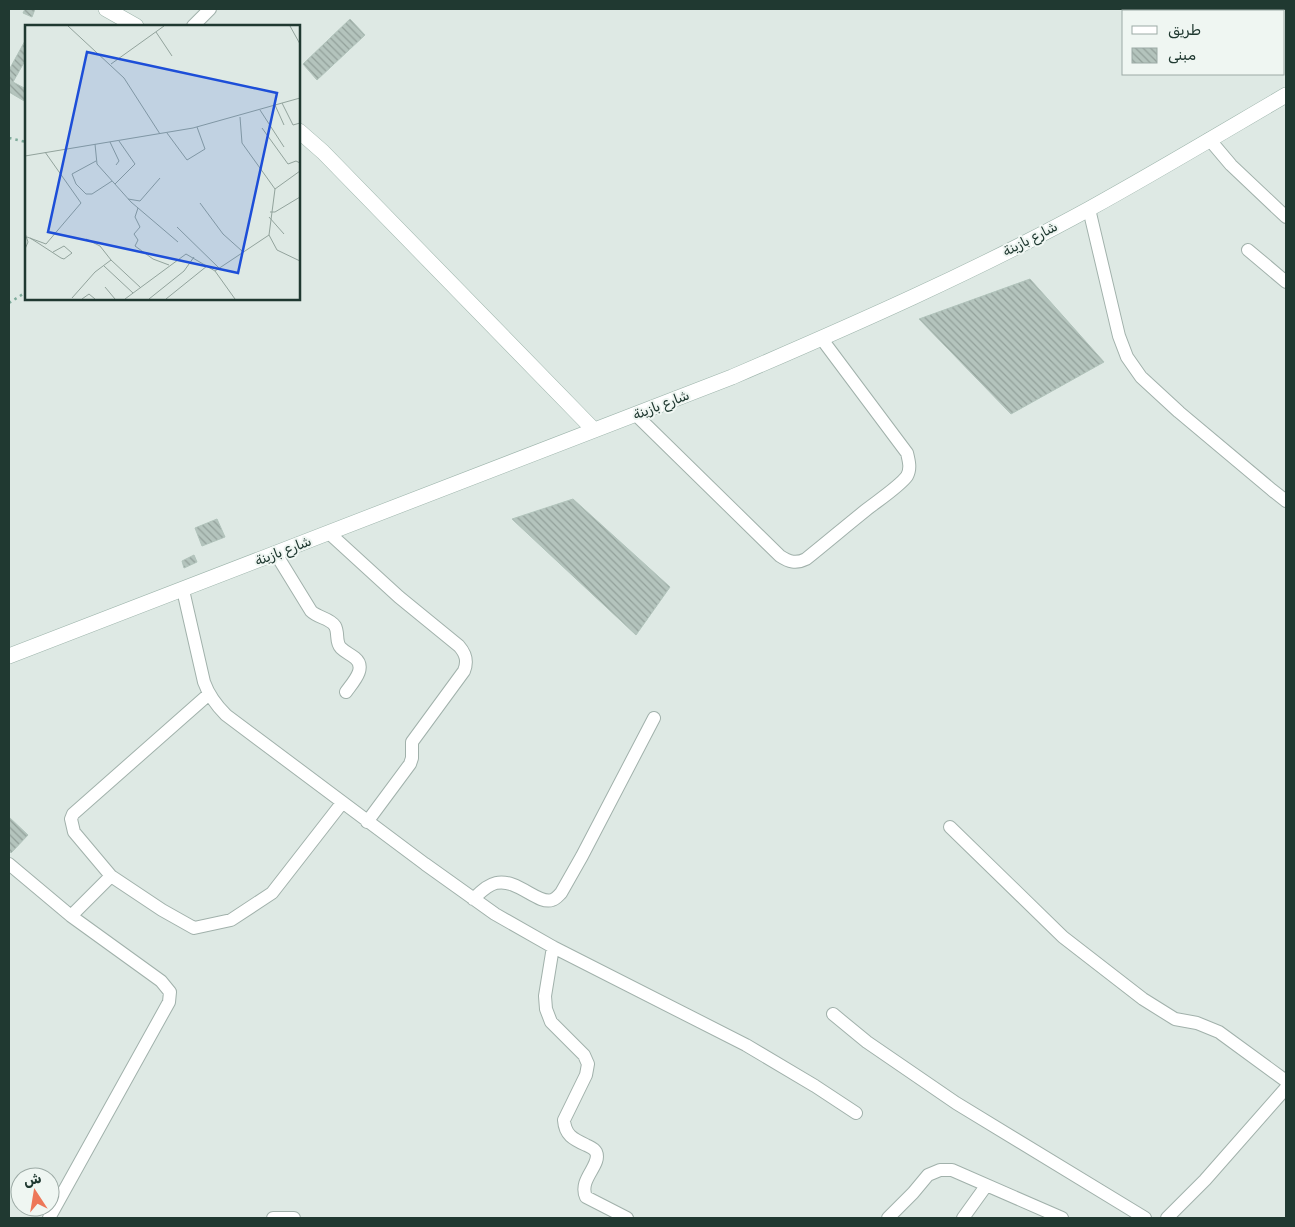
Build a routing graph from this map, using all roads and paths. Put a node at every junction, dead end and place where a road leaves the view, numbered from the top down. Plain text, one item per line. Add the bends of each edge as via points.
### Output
1 (106, 9) edge
2 (210, 9) edge
3 (134, 25) edge
4 (194, 25) edge
5 (1286, 95) edge
6 (300, 132) edge
7 (9, 138) edge
8 (1209, 139) junction
9 (25, 142) edge
10 (1089, 209) junction
11 (1286, 217) edge
12 (1248, 250) dead end
13 (1286, 282) edge
14 (25, 293) edge
15 (9, 303) edge
16 (821, 338) junction
17 (636, 414) junction
18 (594, 430) junction
19 (1286, 501) edge
20 (329, 533) junction
21 (276, 554) junction
22 (183, 590) junction
23 (9, 656) edge
24 (346, 692) dead end
25 (209, 694) junction
26 (654, 718) dead end
27 (342, 803) junction
28 (367, 822) junction
29 (950, 827) dead end
30 (9, 864) edge
31 (111, 876) junction
32 (474, 899) junction
33 (71, 916) junction
34 (553, 947) junction
35 (833, 1014) dead end
36 (1286, 1081) edge
37 (1286, 1088) edge
38 (856, 1113) dead end
39 (986, 1186) junction
40 (49, 1218) edge
41 (274, 1218) edge
42 (294, 1218) edge
43 (627, 1218) edge
44 (888, 1218) edge
45 (962, 1218) edge
46 (1062, 1218) edge
47 (1145, 1218) edge
48 (1167, 1218) edge

1 - 3 street
2 - 4 street
5 - 8 street, شارع بازينة
6 - 18 street
7 - 9 path
8 - 10 street, شارع بازينة
8 - 11 street via 1231,165
10 - 16 street, شارع بازينة via 937,286
10 - 19 street via 1126,357 1141,377 1179,412
12 - 13 street
14 - 15 path
16 - 17 street, شارع بازينة
16 - 17 street via 907,454 909,469 904,479 889,493 801,562 789,562 780,556
17 - 18 street, شارع بازينة
18 - 20 street, شارع بازينة
20 - 21 street, شارع بازينة
20 - 28 street via 459,646 466,661 464,671 412,742 410,764
21 - 22 street, شارع بازينة
21 - 24 street via 311,611 334,624 338,644 359,662 359,673
22 - 23 street, شارع بازينة
22 - 25 street via 200,669
25 - 27 street via 226,715
25 - 31 street via 72,814 74,832
26 - 32 street via 557,898 543,900 512,884 497,882
27 - 28 street
27 - 31 street via 272,893 231,920 194,928
28 - 32 street
29 - 36 street via 1063,937 1137,994 1175,1019 1219,1032
30 - 33 street
31 - 33 street
32 - 34 street
33 - 40 street via 148,971 170,992 169,1002
34 - 38 street via 746,1045
34 - 43 street via 546,1009 551,1022 584,1055 588,1064 564,1126 570,1136 596,1153 585,1181 583,1191 586,1196
35 - 47 street via 866,1042 956,1103
37 - 48 street
39 - 44 street via 952,1170 940,1170 928,1175
39 - 45 street
39 - 46 street
41 - 42 street

